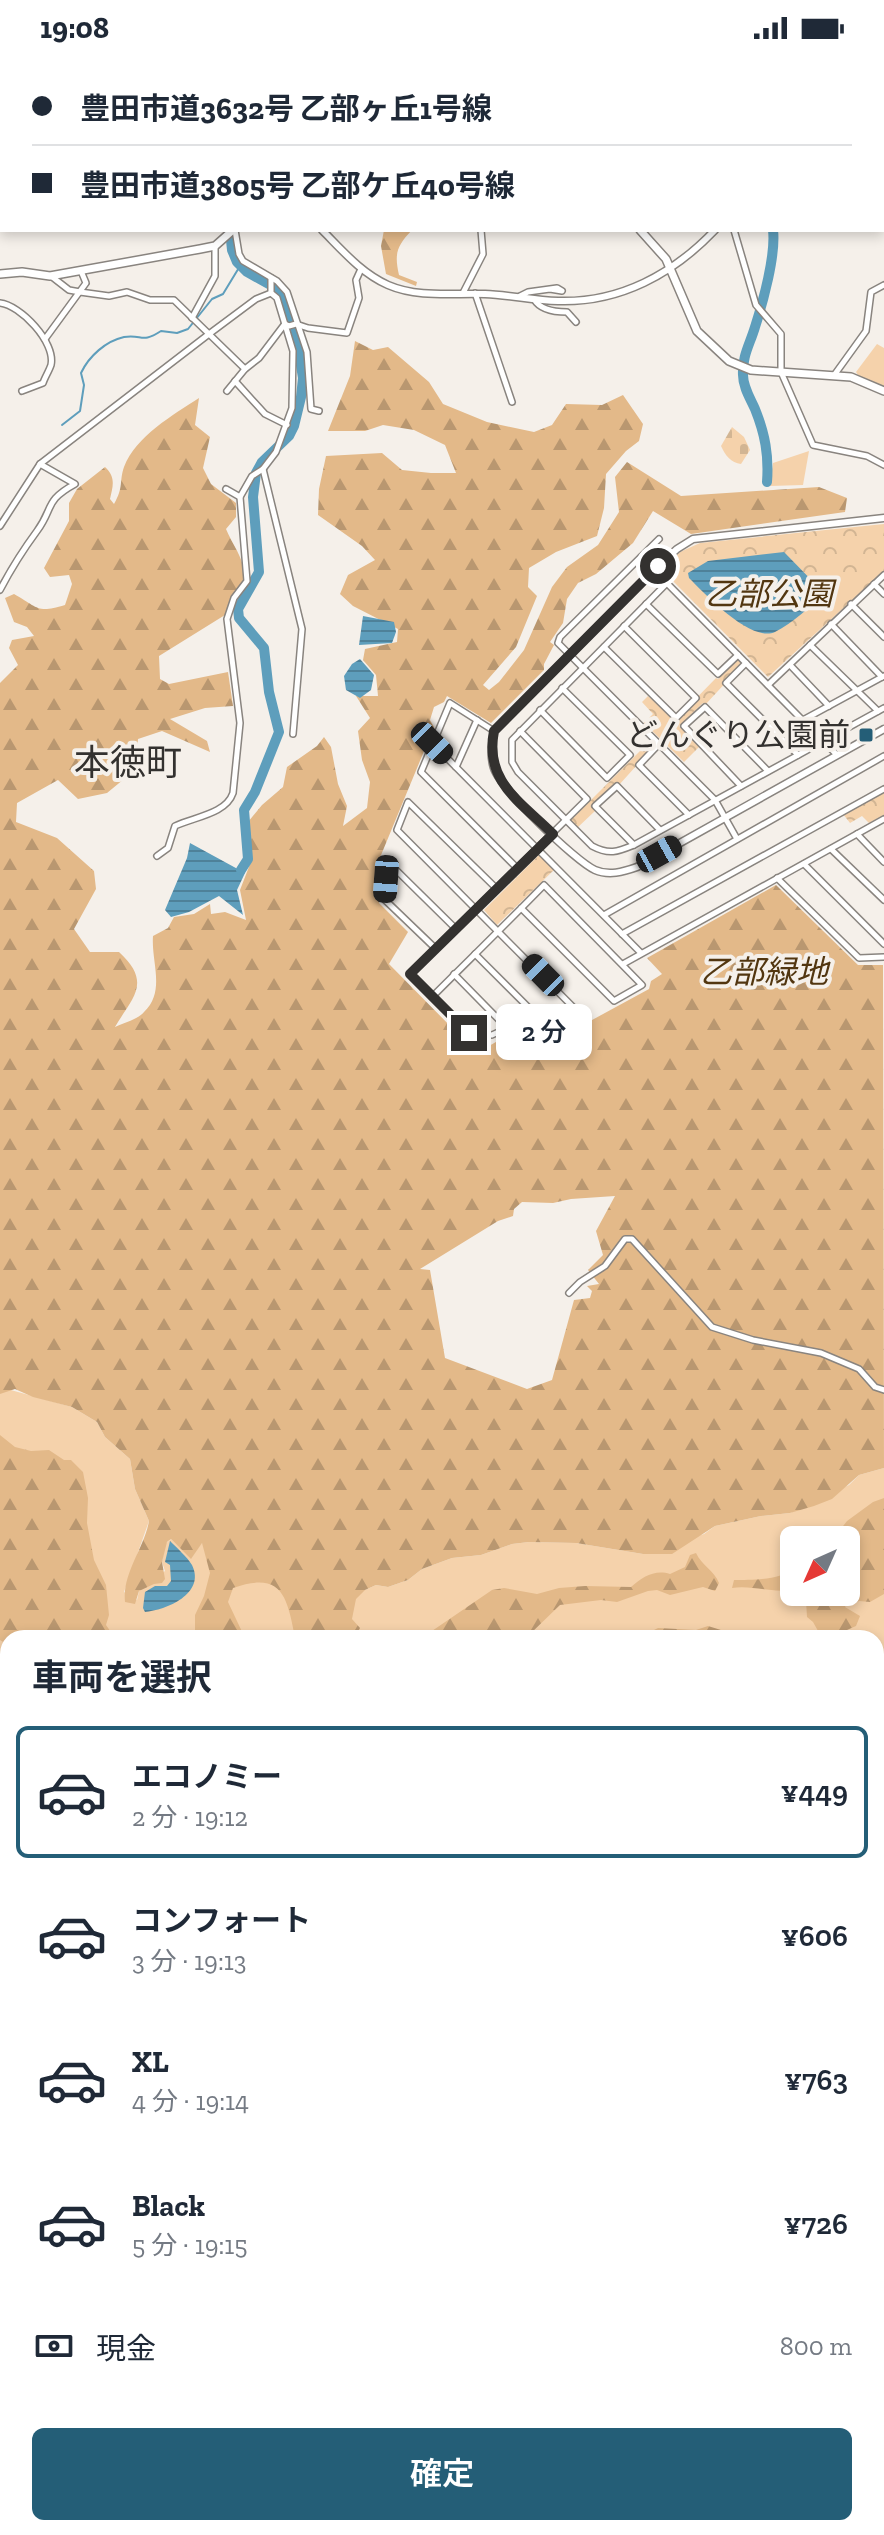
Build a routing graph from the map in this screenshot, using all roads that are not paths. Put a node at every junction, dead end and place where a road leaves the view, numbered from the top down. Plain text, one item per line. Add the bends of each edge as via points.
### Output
1 (232, 232) edge
2 (233, 232) edge
3 (324, 232) edge
4 (481, 232) edge
5 (642, 232) edge
6 (713, 232) edge
7 (735, 232) edge
8 (215, 246) junction
9 (361, 269) junction
10 (672, 269) junction
11 (81, 271) junction
12 (0, 274) edge
13 (50, 276) junction
14 (271, 278) junction
15 (884, 285) edge
16 (550, 289) dead end
17 (80, 292) junction
18 (271, 293) junction
19 (463, 293) junction
20 (475, 293) junction
21 (520, 296) junction
22 (533, 299) junction
23 (0, 303) edge
24 (192, 318) junction
25 (576, 322) dead end
26 (296, 324) junction
27 (286, 325) junction
28 (209, 334) junction
29 (45, 339) junction
30 (245, 369) junction
31 (781, 372) junction
32 (835, 374) junction
33 (235, 381) junction
34 (22, 391) dead end
35 (227, 391) dead end
36 (884, 391) edge
37 (512, 402) dead end
38 (319, 411) dead end
39 (286, 426) junction
40 (40, 464) junction
41 (884, 465) edge
42 (261, 471) junction
43 (226, 489) dead end
44 (240, 497) junction
45 (884, 518) edge
46 (0, 526) edge
47 (659, 539) dead end
48 (641, 557) junction
49 (654, 570) junction
50 (884, 575) edge
51 (667, 583) junction
52 (874, 584) junction
53 (0, 590) edge
54 (884, 594) edge
55 (646, 604) junction
56 (851, 604) junction
57 (831, 624) junction
58 (624, 626) junction
59 (884, 637) edge
60 (810, 645) junction
61 (604, 647) junction
62 (570, 655) junction
63 (738, 655) junction
64 (746, 663) junction
65 (790, 665) junction
66 (583, 668) junction
67 (883, 677) edge
68 (768, 685) junction
69 (562, 688) junction
70 (857, 691) junction
71 (829, 706) junction
72 (540, 710) junction
73 (881, 710) edge
74 (477, 720) junction
75 (803, 720) junction
76 (884, 729) edge
77 (494, 731) junction
78 (519, 731) junction
79 (293, 734) dead end
80 (824, 741) junction
81 (432, 743) junction
82 (659, 744) junction
83 (798, 755) junction
84 (837, 755) junction
85 (884, 756) edge
86 (456, 767) junction
87 (768, 771) junction
88 (741, 786) junction
89 (884, 789) edge
90 (715, 800) junction
91 (689, 815) junction
92 (725, 817) junction
93 (884, 819) edge
94 (566, 821) junction
95 (660, 830) junction
96 (857, 834) junction
97 (555, 837) junction
98 (737, 839) junction
99 (634, 845) junction
100 (538, 848) junction
101 (831, 849) junction
102 (157, 856) dead end
103 (884, 862) edge
104 (804, 864) junction
105 (518, 869) junction
106 (777, 878) junction
107 (497, 889) junction
108 (884, 900) edge
109 (521, 908) junction
110 (477, 909) junction
111 (604, 915) junction
112 (456, 929) junction
113 (498, 931) junction
114 (622, 934) junction
115 (884, 944) edge
116 (436, 949) junction
117 (641, 953) junction
118 (475, 954) junction
119 (884, 957) edge
120 (623, 964) junction
121 (454, 974) junction
122 (432, 997) junction
123 (569, 1293) dead end
124 (884, 1390) edge

1 - 8 main road
2 - 14 street via 243,261
3 - 9 street
4 - 19 street via 483,254
5 - 10 main road
6 - 10 street
7 - 31 street via 756,305 781,334
8 - 11 main road
8 - 24 street via 215,276
9 - 19 street via 409,292
9 - 26 street via 356,280 359,298 347,333
10 - 22 street via 595,298
10 - 31 main road via 697,331 716,350 743,368
11 - 13 main road
11 - 17 street via 86,283
12 - 13 main road
13 - 17 street
14 - 18 street
14 - 26 street via 284,287
15 - 32 street via 871,292 867,328
16 - 21 street
17 - 24 street via 171,299
17 - 29 street
18 - 27 street
18 - 28 street
19 - 20 street
20 - 21 street
20 - 37 street
21 - 22 street
22 - 25 street via 538,306 567,312
23 - 29 street via 9,304
24 - 28 street
26 - 27 street
26 - 38 street via 307,352 311,409
27 - 30 street
27 - 39 street via 294,368
28 - 30 street
28 - 40 street
29 - 34 street via 51,364 43,383
30 - 33 street
31 - 32 main road
31 - 41 street via 813,445 867,456
32 - 36 main road
33 - 35 street
33 - 39 street via 265,414
39 - 42 street
40 - 46 street
40 - 53 street via 75,484 52,500
42 - 44 street
42 - 79 street via 302,629
43 - 44 street
44 - 102 street via 247,581 227,619 240,723 233,793 221,808 175,826 168,848
45 - 49 street via 693,539
47 - 48 street
48 - 49 street
48 - 62 street via 560,637 558,643
49 - 51 street
49 - 62 street
50 - 52 street
51 - 55 street
51 - 63 street
52 - 54 street
52 - 56 street
55 - 58 street
55 - 63 street via 718,674
56 - 57 street
56 - 59 street
57 - 60 street
57 - 67 street
58 - 61 street
58 - 61 street via 696,698 676,718
60 - 65 street
60 - 70 street
61 - 66 street
62 - 66 street
62 - 77 street
63 - 64 street
64 - 68 street
64 - 83 street via 726,683
65 - 68 street
65 - 71 street
66 - 69 street
66 - 82 street
67 - 70 street
68 - 75 street
69 - 72 street
69 - 72 street via 630,755 607,778
70 - 71 street
70 - 73 street
71 - 75 street
72 - 78 street
73 - 80 street
74 - 77 street
74 - 81 street via 450,703
74 - 86 street
75 - 80 street
76 - 84 street
77 - 97 street via 491,755 497,776
78 - 94 street via 512,740 512,762
78 - 94 street via 587,799
80 - 83 street
80 - 84 street
81 - 86 street
81 - 105 street via 421,772
82 - 90 street
82 - 91 street via 639,765
83 - 87 street
84 - 92 street
85 - 98 street
86 - 100 street
87 - 88 street
87 - 88 street via 705,707 684,726
88 - 90 street
89 - 114 street
90 - 91 street
90 - 92 street
91 - 95 street
92 - 97 street via 622,872 594,870
92 - 98 street
93 - 96 street
94 - 97 street
94 - 99 street via 603,852
95 - 99 street
95 - 99 street via 617,786 595,806
96 - 101 street
96 - 103 street
97 - 100 street
98 - 111 street
100 - 105 street
100 - 111 street
101 - 104 street
101 - 108 street
104 - 106 street
104 - 115 street
105 - 107 street
106 - 117 street
106 - 119 street via 859,958
107 - 110 street
107 - 110 street via 408,802 397,830
109 - 113 street
109 - 120 street via 544,885
109 - 120 street via 614,1001 642,985
110 - 112 street
110 - 113 street
111 - 114 street
112 - 116 street
112 - 116 street via 387,860 384,899
113 - 118 street
113 - 118 street via 583,1017 568,1026 541,1020
114 - 117 street
116 - 122 street via 410,974
117 - 120 street
118 - 121 street
121 - 122 street
121 - 122 street via 507,1028 492,1035 469,1033
123 - 124 street via 605,1266 625,1239 632,1239 712,1327 821,1353 859,1369

